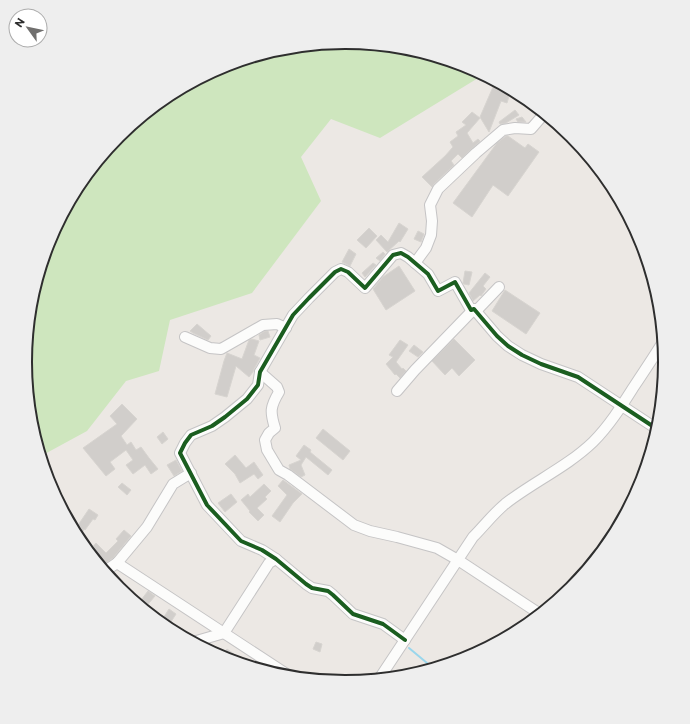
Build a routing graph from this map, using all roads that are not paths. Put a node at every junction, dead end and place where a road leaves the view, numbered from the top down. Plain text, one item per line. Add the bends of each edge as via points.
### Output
1 (541, 118) edge
2 (415, 263) junction
3 (499, 287) dead end
4 (475, 310) junction
5 (286, 328) junction
6 (185, 337) dead end
7 (657, 351) edge
8 (260, 372) junction
9 (397, 391) dead end
10 (622, 406) junction
11 (651, 425) edge
12 (191, 473) junction
13 (276, 559) junction
14 (458, 560) junction
15 (117, 563) junction
16 (110, 568) edge
17 (535, 611) edge
18 (224, 633) junction
19 (201, 640) edge
20 (405, 640) junction
21 (276, 667) edge
22 (384, 672) edge

1 - 2 street via 531,129 503,130 438,189 430,205 431,235 426,248
2 - 4 street via 428,274 438,291 455,282 471,310
2 - 5 street via 401,253 393,255 365,288 348,272 335,272 293,315
3 - 4 street
4 - 9 street
4 - 10 street via 508,346 541,364 578,377
5 - 6 street via 277,324 263,325 221,349 210,348
5 - 8 street
7 - 10 street
8 - 12 street via 258,385 246,399 212,426 191,435 185,443 180,454
8 - 14 street via 279,392 273,403 272,416 275,428 265,440 267,450 279,470 354,525 437,548
10 - 11 street
10 - 14 street via 607,427 580,454 524,491 491,517 473,537
12 - 13 street via 206,504 241,541
12 - 15 street via 173,484 147,527
13 - 18 street via 269,563
13 - 20 street via 312,588 333,595 353,614 383,624
14 - 17 street
14 - 20 street
15 - 16 street
15 - 18 street
18 - 19 street
18 - 21 street
20 - 22 street

